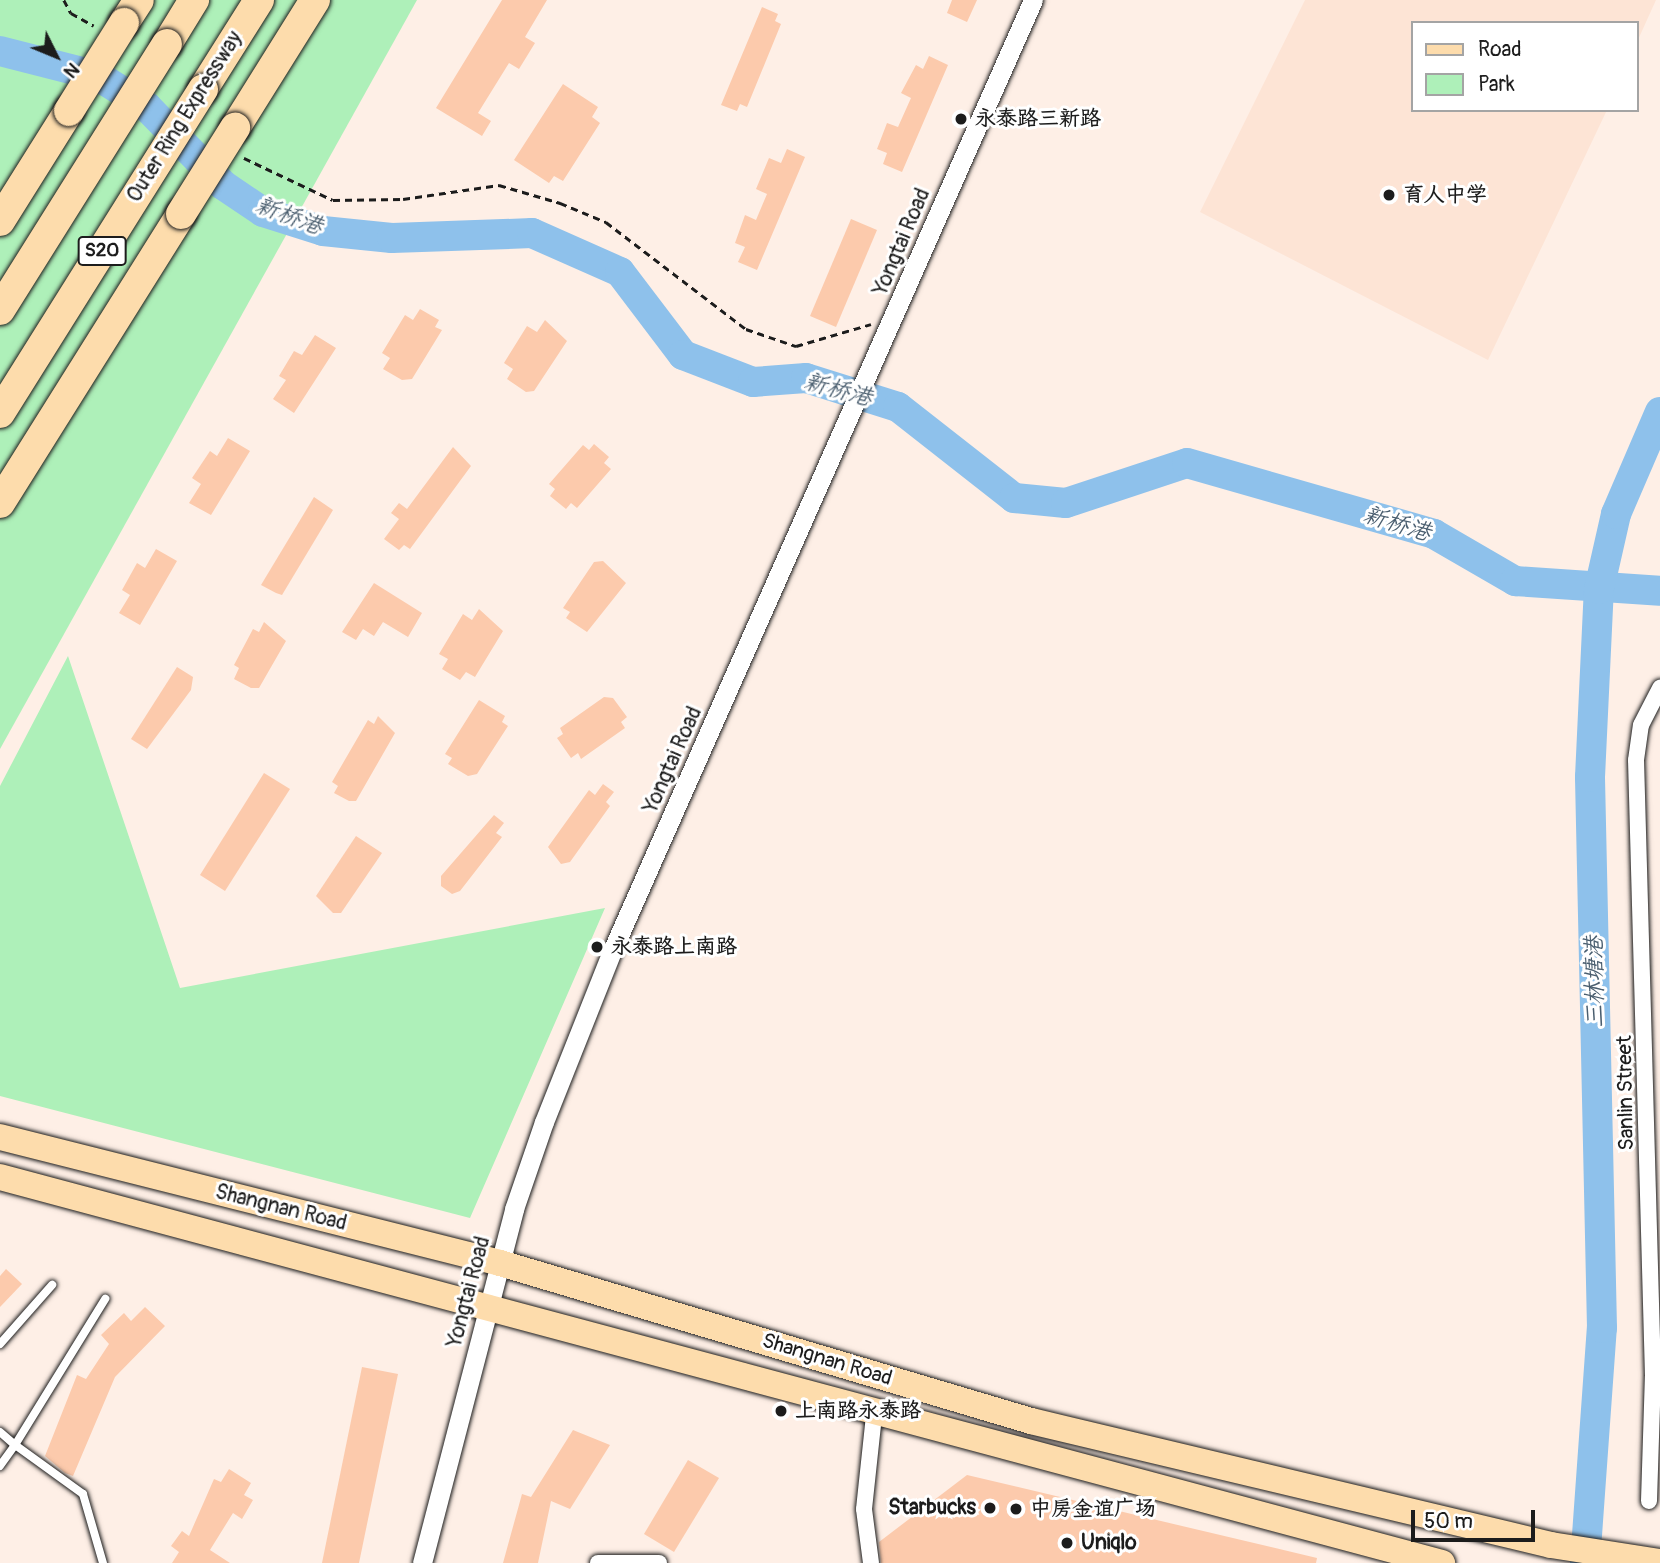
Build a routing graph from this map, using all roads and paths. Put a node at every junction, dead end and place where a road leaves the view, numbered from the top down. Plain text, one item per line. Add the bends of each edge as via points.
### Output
1 (64, 0) edge
2 (194, 0) edge
3 (259, 0) edge
4 (316, 0) edge
5 (1033, 0) edge
6 (120, 17) edge
7 (237, 142) junction
8 (0, 221) edge
9 (0, 310) edge
10 (887, 335) junction
11 (0, 413) edge
12 (0, 503) edge
13 (1660, 688) edge
14 (0, 1137) edge
15 (0, 1177) edge
16 (500, 1263) junction
17 (52, 1285) dead end
18 (105, 1299) dead end
19 (488, 1308) junction
20 (0, 1344) edge
21 (874, 1415) junction
22 (0, 1432) edge
23 (15, 1445) junction
24 (0, 1466) edge
25 (1649, 1501) dead end
26 (1660, 1562) edge
27 (103, 1563) edge
28 (422, 1563) edge
29 (598, 1563) edge
30 (659, 1563) edge
31 (871, 1563) edge
32 (1442, 1563) edge

1 - 6 path via 71,13
2 - 9 highway, S20, bridge
3 - 11 highway, Outer Ring Expressway / S20, bridge
4 - 7 highway
5 - 10 street, Yongtai Road
6 - 8 highway, bridge via 69,111
7 - 10 path via 271,176 333,200 403,199 499,185 560,202 606,222 746,329 796,346 880,321
7 - 12 highway, bridge via 181,214
10 - 16 street, Yongtai Road via 613,949 544,1122
13 - 25 street, Sanlin Street via 1641,725 1636,760 1653,1376
14 - 16 main road, Shangnan Road
15 - 19 main road, Shangnan Road
16 - 19 street, Yongtai Road
16 - 26 main road, Shangnan Road via 1031,1421 1551,1545
17 - 20 lane
18 - 23 lane
19 - 21 main road, Shangnan Road
19 - 28 street, Yongtai Road
21 - 31 street via 864,1509
21 - 32 main road, Shangnan Road
22 - 23 lane
23 - 24 lane
23 - 27 lane via 83,1494
29 - 30 street

